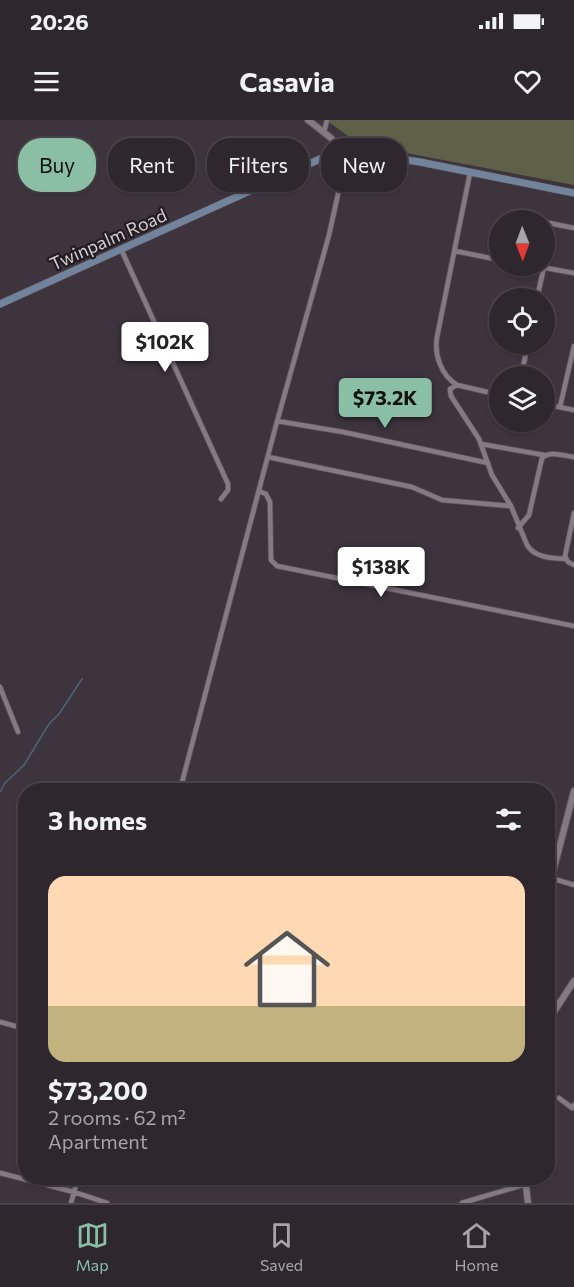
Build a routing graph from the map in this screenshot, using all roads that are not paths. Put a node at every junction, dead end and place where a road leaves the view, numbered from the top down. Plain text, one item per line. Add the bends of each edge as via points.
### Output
1 (308, 120) edge
2 (327, 120) edge
3 (324, 132) junction
4 (331, 138) edge
5 (321, 159) edge
6 (407, 160) edge
7 (470, 173) junction
8 (339, 192) edge
9 (574, 193) edge
10 (555, 224) edge
11 (574, 228) edge
12 (121, 249) junction
13 (455, 250) junction
14 (489, 258) edge
15 (555, 269) edge
16 (574, 273) edge
17 (0, 304) edge
18 (574, 346) edge
19 (457, 385) junction
20 (489, 392) edge
21 (555, 406) edge
22 (560, 407) junction
23 (574, 410) edge
24 (277, 421) junction
25 (481, 444) junction
26 (544, 455) junction
27 (268, 458) junction
28 (574, 458) edge
29 (488, 463) junction
30 (259, 491) junction
31 (221, 498) dead end
32 (511, 506) junction
33 (574, 513) edge
34 (518, 528) junction
35 (566, 559) junction
36 (574, 565) edge
37 (574, 626) edge
38 (0, 687) edge
39 (18, 732) dead end
40 (182, 783) edge
41 (574, 791) edge
42 (555, 863) edge
43 (555, 879) edge
44 (574, 885) edge
45 (574, 981) edge
46 (555, 1010) edge
47 (0, 1022) edge
48 (18, 1027) edge
49 (559, 1098) dead end
50 (574, 1105) edge
51 (0, 1173) edge
52 (18, 1178) edge
53 (47, 1185) edge
54 (76, 1185) edge
55 (514, 1185) edge
56 (526, 1185) edge
57 (74, 1192) junction
58 (71, 1203) edge
59 (107, 1203) edge
60 (462, 1203) edge
61 (528, 1203) edge

1 - 3 street
2 - 3 street
3 - 4 street
5 - 12 main road, Twinpalm Road
6 - 7 main road
7 - 9 main road
7 - 13 street
8 - 24 street
10 - 11 street
12 - 17 main road, Twinpalm Road
12 - 31 street via 228,484
13 - 14 street
13 - 19 street via 436,352 444,372
15 - 16 street
18 - 22 street
19 - 20 street
19 - 25 street via 450,389 451,396
21 - 22 street
22 - 23 street
24 - 27 street
24 - 29 street
25 - 26 street
25 - 29 street
26 - 28 street
26 - 34 street via 529,515
27 - 30 street
27 - 32 street via 412,487 442,500
29 - 32 street
30 - 37 street via 270,502 271,560 277,566
30 - 40 street
32 - 34 street
33 - 35 street
34 - 35 street via 534,553
35 - 36 street
38 - 39 street
41 - 42 street
43 - 44 street
45 - 46 street
47 - 48 street
49 - 50 street via 572,1108
51 - 52 street
53 - 57 street
54 - 57 street
55 - 60 street
56 - 61 street
57 - 58 street
57 - 59 street

